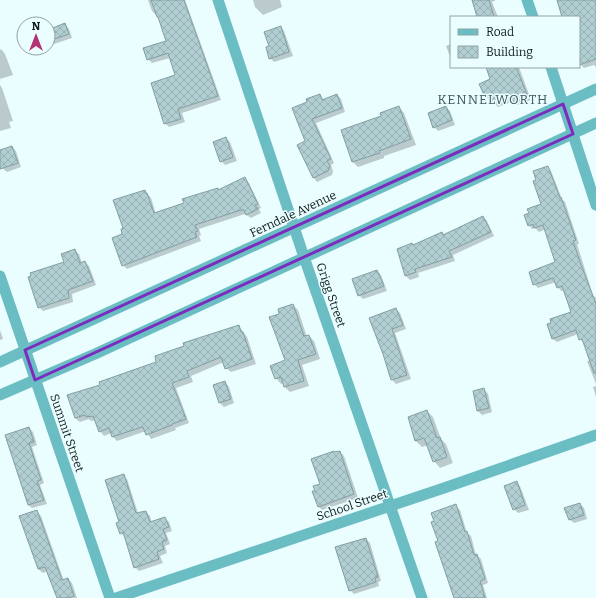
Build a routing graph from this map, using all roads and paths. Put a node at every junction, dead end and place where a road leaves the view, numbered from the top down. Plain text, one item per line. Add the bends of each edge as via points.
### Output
1 (218, 0) edge
2 (527, 0) edge
3 (533, 16) edge
4 (551, 68) edge
5 (596, 89) edge
6 (563, 104) junction
7 (596, 123) edge
8 (573, 134) junction
9 (596, 205) edge
10 (294, 227) junction
11 (304, 257) junction
12 (0, 276) edge
13 (25, 350) junction
14 (0, 362) edge
15 (35, 380) junction
16 (0, 395) edge
17 (596, 435) edge
18 (391, 506) junction
19 (110, 598) edge
20 (116, 598) edge
21 (422, 598) edge

1 - 10 street, Grigg Street
2 - 3 street
4 - 6 street
5 - 6 street, Ferndale Avenue
6 - 8 street
6 - 10 street, Ferndale Avenue
7 - 8 street
8 - 9 street
8 - 11 street
10 - 11 street, Grigg Street
10 - 13 street, Ferndale Avenue
11 - 15 street
11 - 18 street, Grigg Street
12 - 13 street, Summit Street
13 - 14 street, Ferndale Avenue
13 - 15 street, Summit Street
15 - 16 street
15 - 19 street, Summit Street
17 - 18 street, School Street
18 - 20 street, School Street
18 - 21 street, Grigg Street

